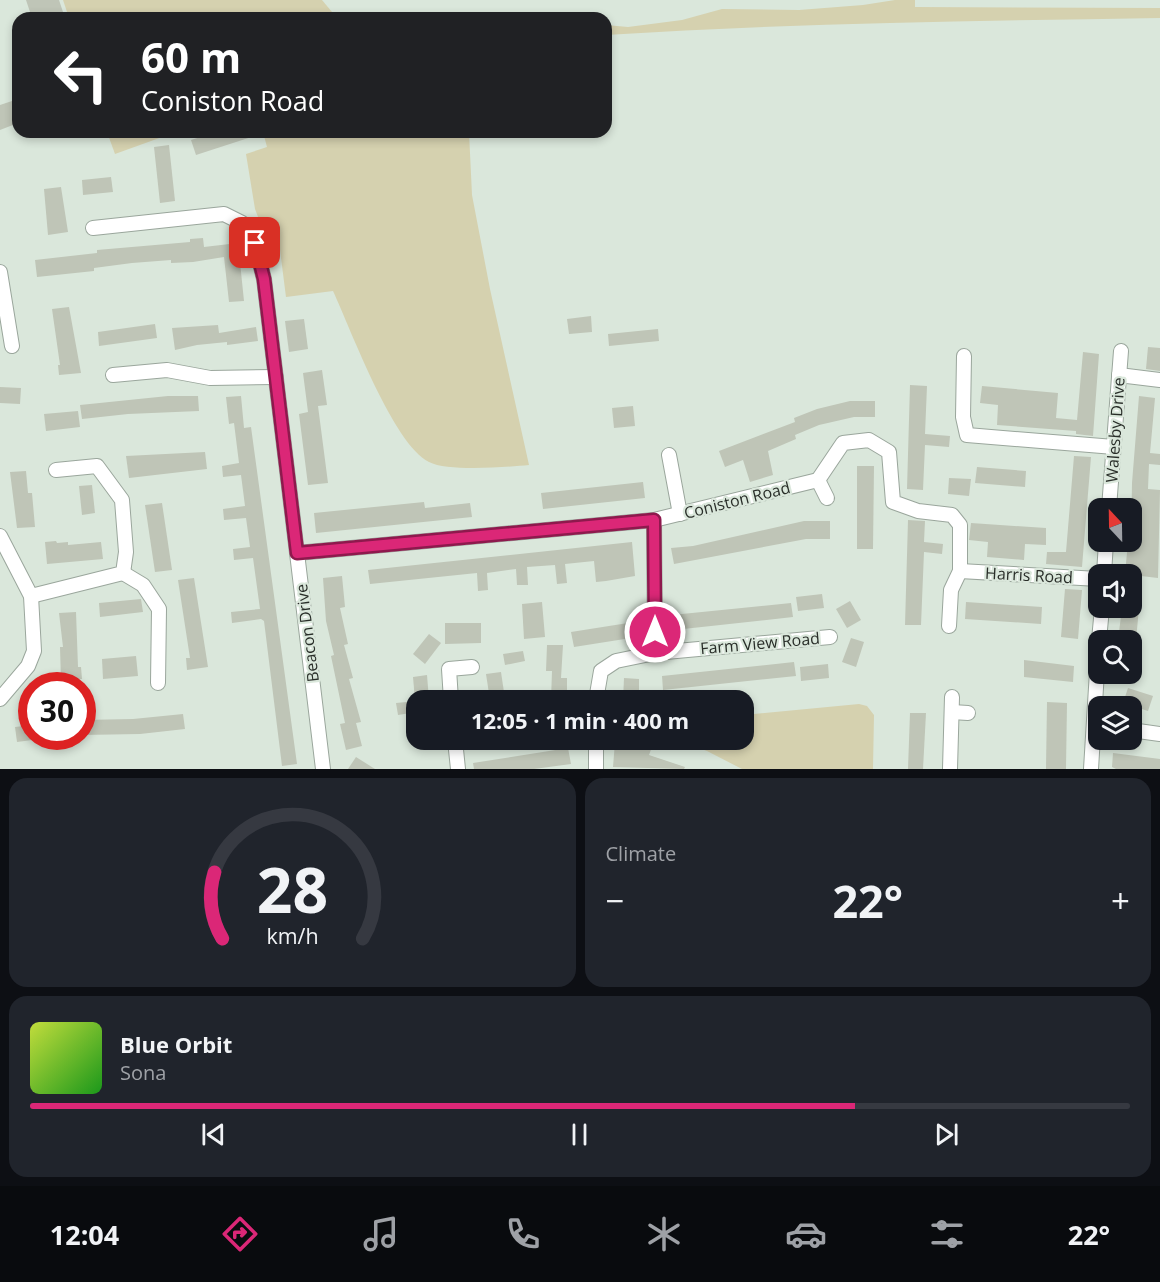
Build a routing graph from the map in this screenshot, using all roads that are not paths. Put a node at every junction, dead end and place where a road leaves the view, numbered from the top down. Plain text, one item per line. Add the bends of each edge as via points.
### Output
1 (93, 228) dead end
2 (0, 272) edge
3 (12, 346) dead end
4 (1121, 351) dead end
5 (964, 356) dead end
6 (113, 375) dead end
7 (1119, 375) junction
8 (276, 377) junction
9 (1160, 380) edge
10 (1114, 447) junction
11 (669, 455) dead end
12 (56, 470) dead end
13 (818, 480) junction
14 (827, 498) dead end
15 (1110, 498) edge
16 (680, 513) junction
17 (654, 520) junction
18 (0, 536) edge
19 (297, 553) junction
20 (960, 571) junction
21 (123, 573) junction
22 (1088, 578) edge
23 (31, 596) junction
24 (949, 626) dead end
25 (830, 637) dead end
26 (655, 653) junction
27 (471, 667) dead end
28 (158, 683) dead end
29 (450, 690) edge
30 (598, 690) edge
31 (952, 697) dead end
32 (0, 699) edge
33 (952, 712) junction
34 (968, 713) dead end
35 (1142, 732) edge
36 (1160, 734) edge
37 (456, 750) edge
38 (596, 750) edge
39 (1093, 750) edge
40 (323, 769) edge
41 (458, 769) edge
42 (596, 769) edge
43 (950, 769) edge
44 (1091, 769) edge

1 - 8 street, Beacon Drive via 224,214 242,223 255,243 264,279
2 - 3 street
4 - 7 street, Walesby Drive
5 - 10 street via 965,442
6 - 8 street via 167,370 210,378
7 - 9 street
7 - 10 street, Walesby Drive
8 - 19 street, Beacon Drive
10 - 15 street, Walesby Drive
11 - 16 street
12 - 21 street via 97,466 122,500 126,552
13 - 14 street
13 - 16 street, Coniston Road
13 - 20 street via 843,443 869,440 889,452 893,502 918,511 952,515 960,525
16 - 17 street, Coniston Road
17 - 19 street, Coniston Road
17 - 26 street
18 - 23 street
19 - 40 street, Beacon Drive
20 - 22 street, Harris Road
20 - 24 street via 951,590
21 - 23 street
21 - 28 street via 143,585 159,609
23 - 32 street via 34,651 28,666
25 - 26 street, Farm View Road
26 - 30 street, Farm View Road via 616,661 601,672
27 - 29 street via 448,669
31 - 33 street
33 - 34 street
33 - 43 street
35 - 36 street
37 - 41 street
38 - 42 street
39 - 44 street

